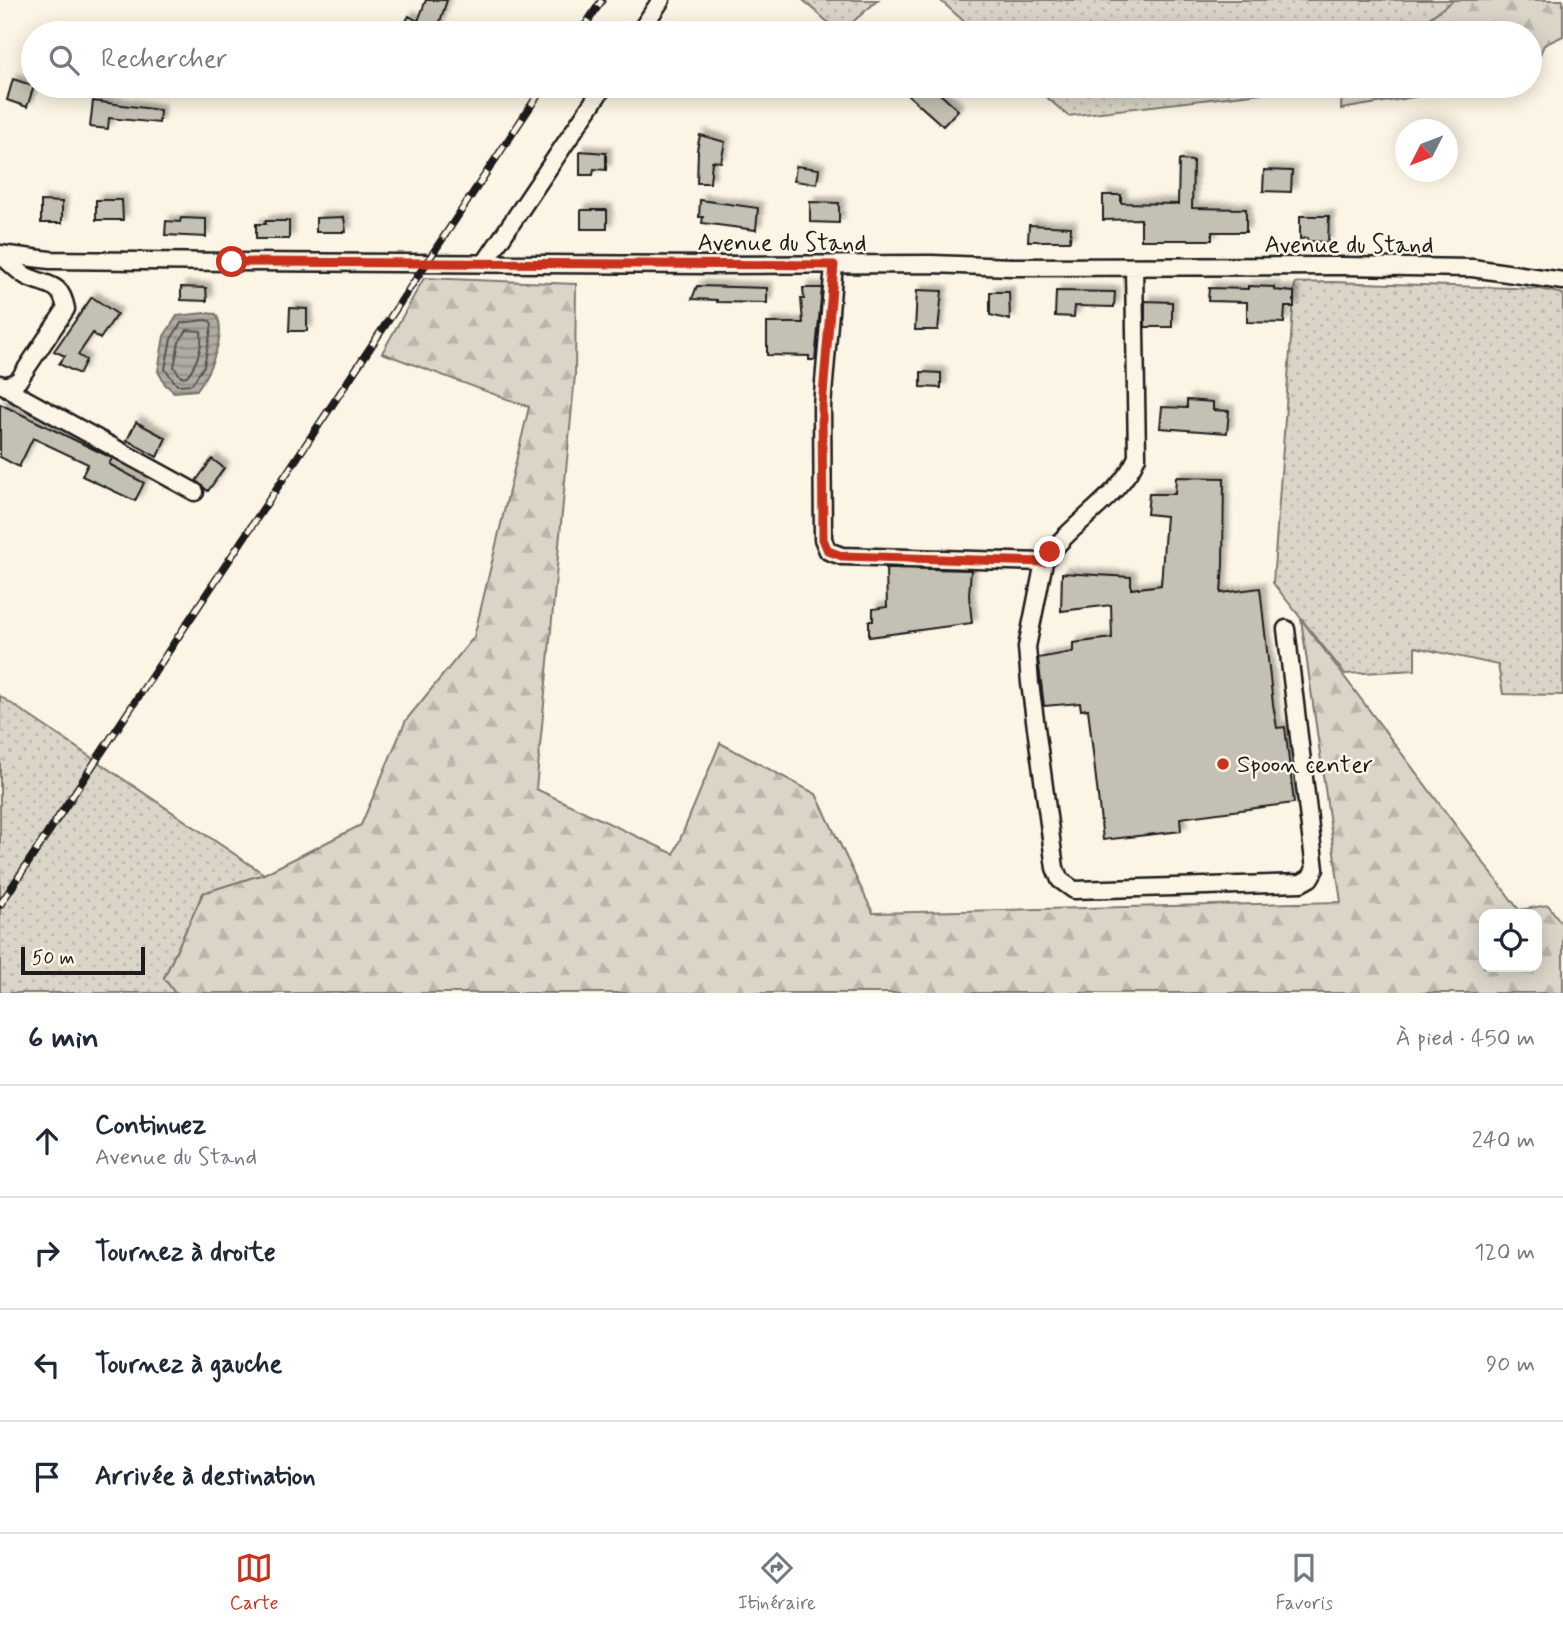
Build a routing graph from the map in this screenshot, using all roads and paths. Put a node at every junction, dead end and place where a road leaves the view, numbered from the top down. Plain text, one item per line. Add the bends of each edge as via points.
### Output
1 (661, 0) edge
2 (647, 21) edge
3 (596, 98) edge
4 (0, 254) edge
5 (484, 264) junction
6 (834, 265) junction
7 (1134, 267) junction
8 (1563, 281) edge
9 (2, 385) edge
10 (195, 492) dead end
11 (1044, 562) junction
12 (1286, 629) dead end

1 - 2 street
3 - 5 street
4 - 5 street, Avenue du Stand via 50,260
4 - 9 street via 25,275 54,286 64,296 66,309 18,381
5 - 6 street, Avenue du Stand
6 - 7 street, Avenue du Stand
6 - 11 street via 822,406 823,539 828,551 842,556
7 - 8 street, Avenue du Stand via 1472,268
7 - 11 street via 1137,457 1129,474 1065,535
9 - 10 street
11 - 12 street via 1027,647 1030,683 1055,868 1060,880 1074,890 1301,883 1310,878 1315,869

